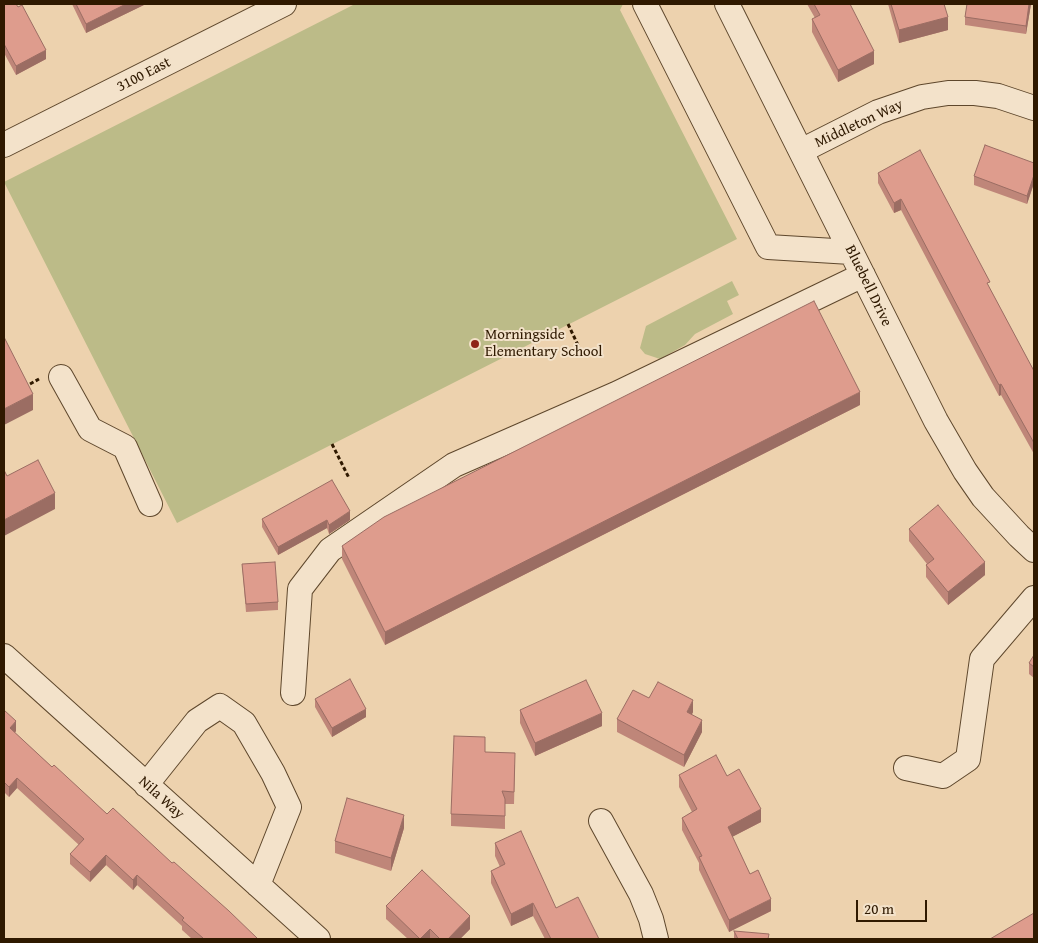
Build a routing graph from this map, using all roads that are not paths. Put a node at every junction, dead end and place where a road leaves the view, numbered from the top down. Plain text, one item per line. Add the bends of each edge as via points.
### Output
1 (284, 4) edge
2 (645, 4) edge
3 (727, 4) edge
4 (1034, 108) edge
5 (4, 145) edge
6 (801, 151) junction
7 (851, 252) junction
8 (863, 275) junction
9 (61, 377) dead end
10 (150, 504) dead end
11 (1034, 550) edge
12 (1034, 598) edge
13 (4, 656) edge
14 (293, 693) dead end
15 (906, 768) dead end
16 (146, 785) junction
17 (601, 821) dead end
18 (258, 885) junction
19 (318, 939) edge
20 (656, 939) edge

1 - 5 street, 3100 East
2 - 7 street via 768,247
3 - 6 street, Bluebell Drive
4 - 6 street, Middleton Way via 998,96 976,93 922,97 878,112
6 - 7 street, Bluebell Drive
7 - 8 street, Bluebell Drive
8 - 11 street, Bluebell Drive via 936,421 965,471 999,515
8 - 14 street via 616,394 454,465 330,550 300,589
9 - 10 street via 90,428 125,447
12 - 15 street via 982,659 968,759 943,776
13 - 16 street, Nila Way
16 - 18 street, Nila Way
16 - 18 street via 197,721 220,706 244,723 288,807
17 - 20 street via 641,894
18 - 19 street, Nila Way

